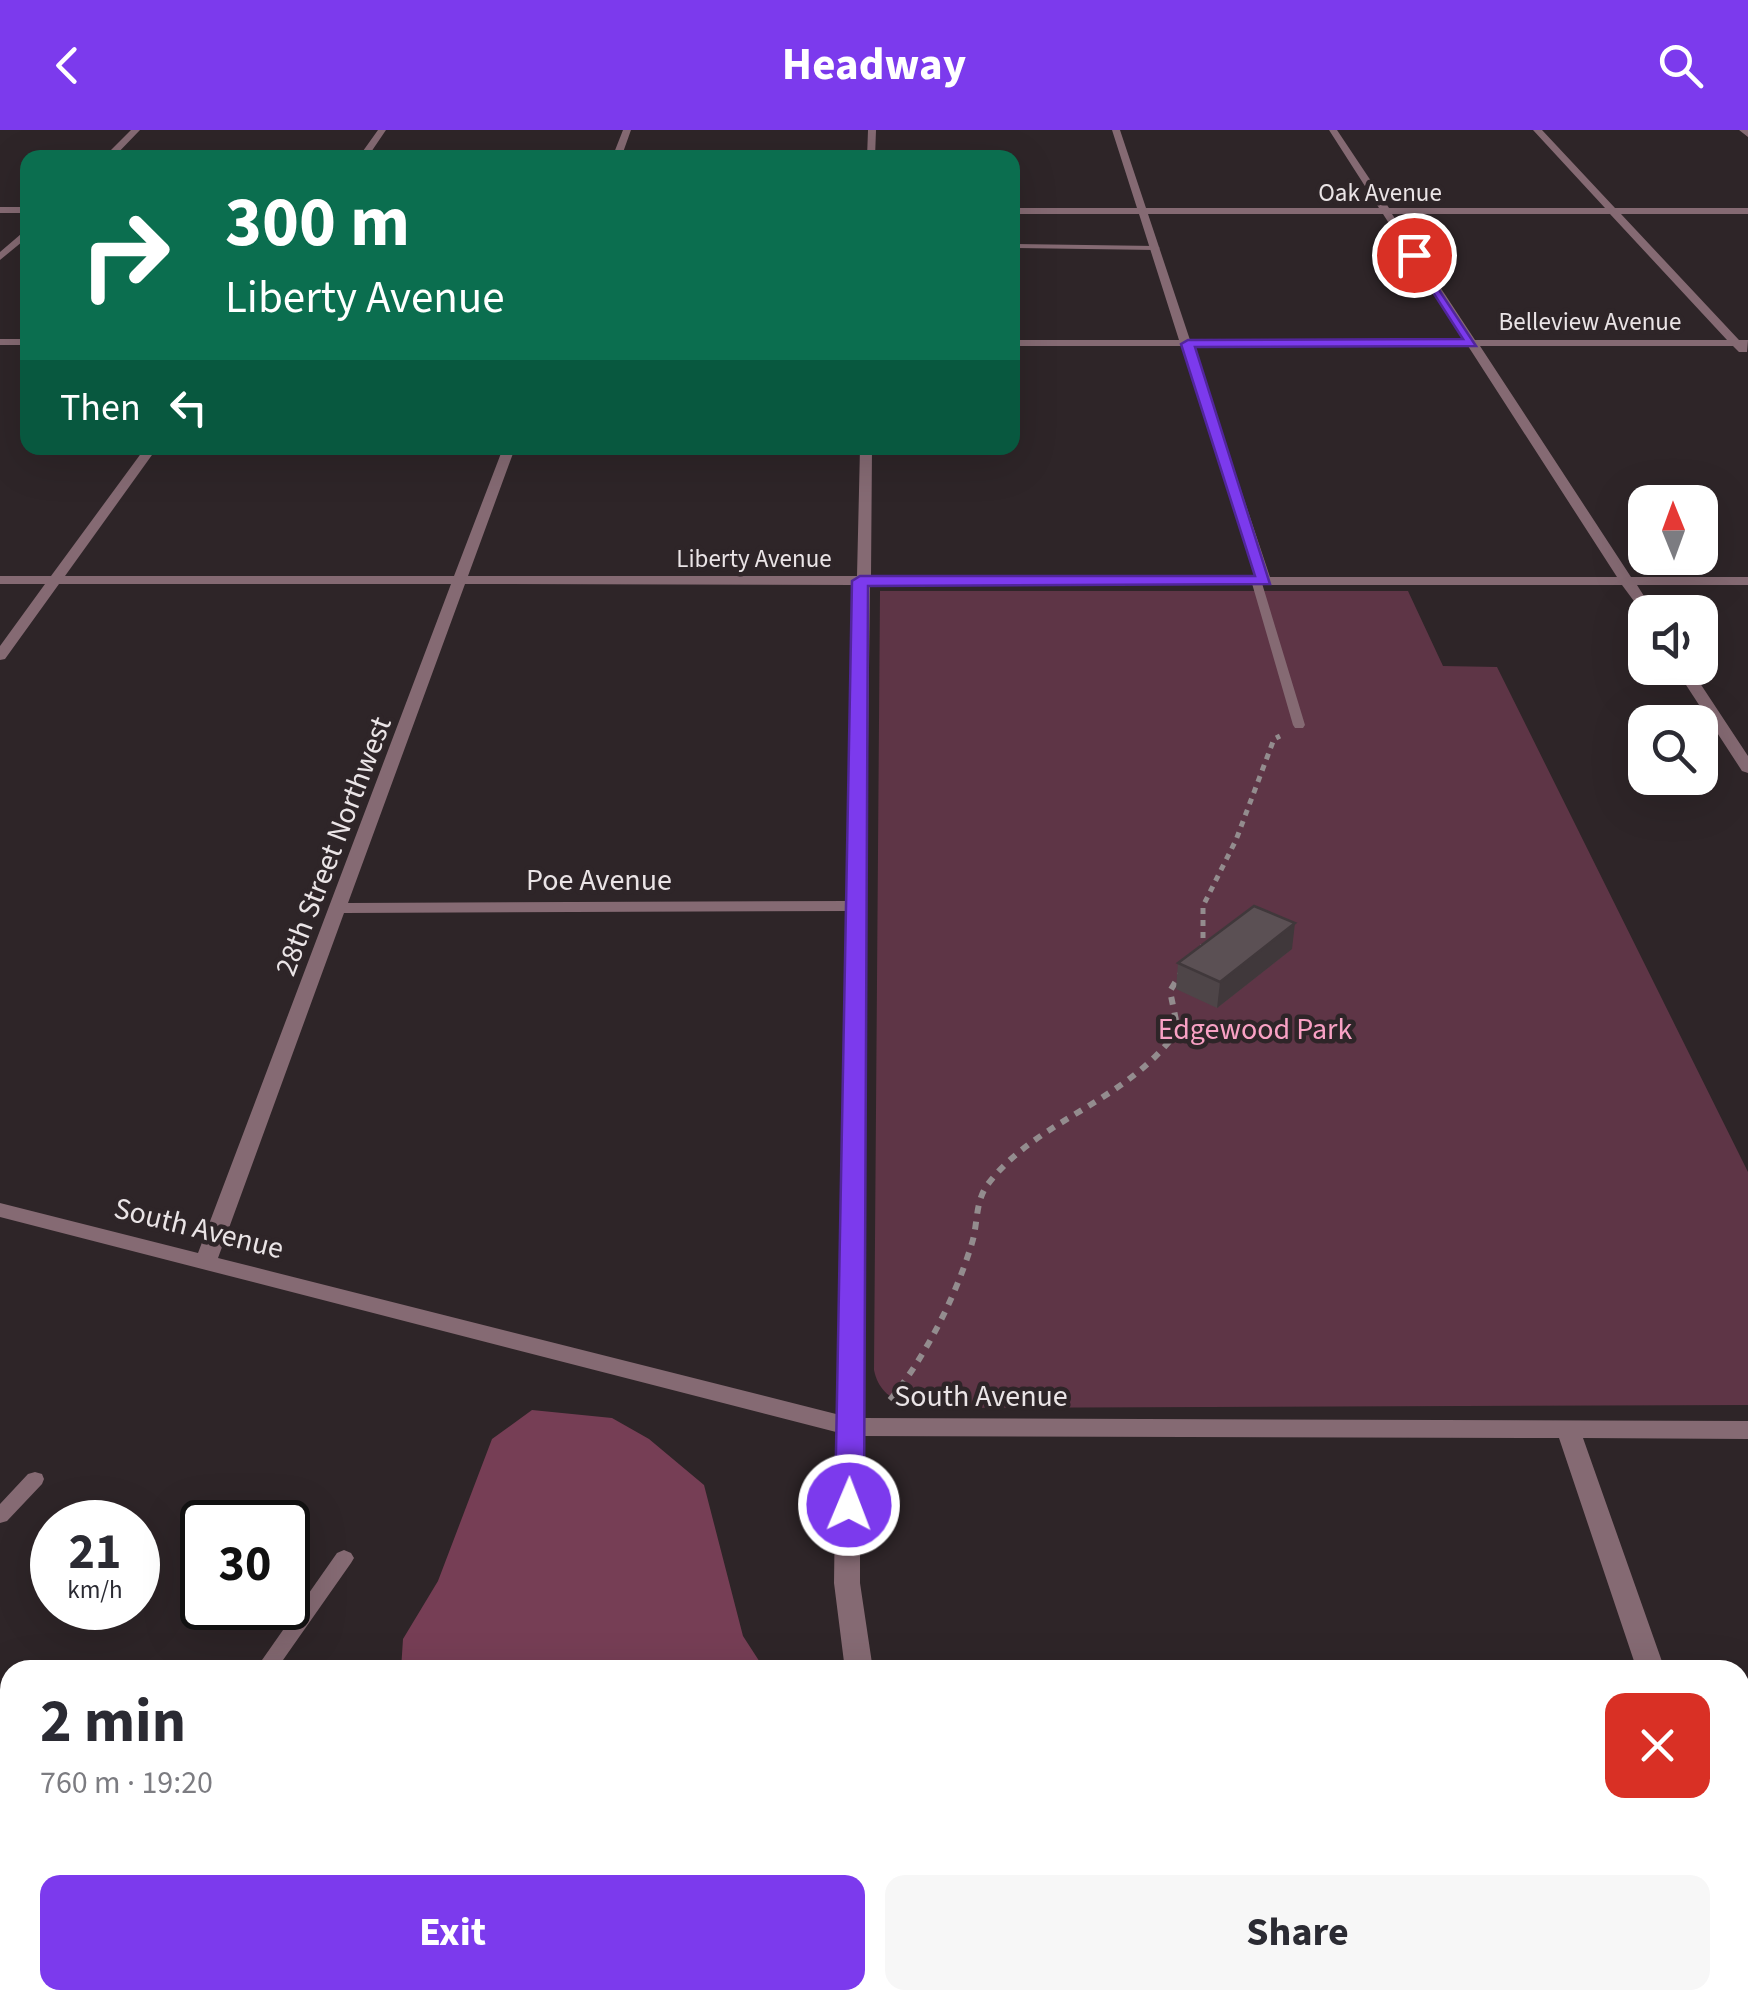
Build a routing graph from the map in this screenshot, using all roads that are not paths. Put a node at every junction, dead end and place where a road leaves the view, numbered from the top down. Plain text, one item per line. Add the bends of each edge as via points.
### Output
1 (136, 130) edge
2 (1116, 130) edge
3 (1333, 130) edge
4 (1537, 130) edge
5 (115, 150) edge
6 (1020, 211) edge
7 (1144, 211) junction
8 (1386, 212) junction
9 (1615, 212) junction
10 (1748, 212) edge
11 (20, 238) edge
12 (1020, 246) edge
13 (1156, 248) junction
14 (0, 257) edge
15 (1472, 343) junction
16 (1743, 343) edge
17 (1020, 344) edge
18 (1188, 344) junction
19 (1748, 355) edge
20 (146, 455) edge
21 (506, 455) edge
22 (866, 455) edge
23 (0, 580) edge
24 (55, 580) junction
25 (461, 580) junction
26 (1260, 580) junction
27 (860, 581) junction
28 (1626, 581) junction
29 (1748, 581) edge
30 (1635, 595) edge
31 (0, 656) edge
32 (1693, 685) edge
33 (1298, 725) road end
34 (1748, 768) edge
35 (859, 906) junction
36 (338, 908) junction
37 (0, 1210) edge
38 (205, 1263) junction
39 (851, 1427) junction
40 (1568, 1430) junction
41 (1748, 1430) edge
42 (35, 1479) dead end
43 (0, 1516) edge
44 (344, 1558) dead end
45 (271, 1660) edge
46 (858, 1660) edge
47 (1648, 1660) edge

1 - 5 street
2 - 7 street
3 - 8 street
4 - 9 street
6 - 7 street, Oak Avenue
7 - 8 street, Oak Avenue
7 - 13 street
8 - 9 street, Oak Avenue
8 - 15 street
9 - 10 street, Oak Avenue
9 - 16 street
11 - 14 street
12 - 13 lane
13 - 18 street
15 - 16 street, Belleview Avenue
15 - 18 street, Belleview Avenue
15 - 28 street
16 - 19 street
17 - 18 street, Belleview Avenue
18 - 26 street
20 - 24 street
21 - 25 street, 28th Street Northwest
22 - 27 street
23 - 24 street, Liberty Avenue
24 - 25 street, Liberty Avenue
24 - 31 street
25 - 27 street, Liberty Avenue
25 - 36 street, 28th Street Northwest
26 - 27 street, Liberty Avenue
26 - 28 street, Liberty Avenue
26 - 33 lane
27 - 35 street
28 - 29 street, Liberty Avenue
28 - 30 street
32 - 34 street
35 - 36 street, Poe Avenue
35 - 39 street
36 - 38 street, 28th Street Northwest
37 - 38 street, South Avenue
38 - 39 street, South Avenue
39 - 40 street, South Avenue
39 - 46 street via 848,1584
40 - 41 street, South Avenue
40 - 47 street
42 - 43 lane
44 - 45 lane

